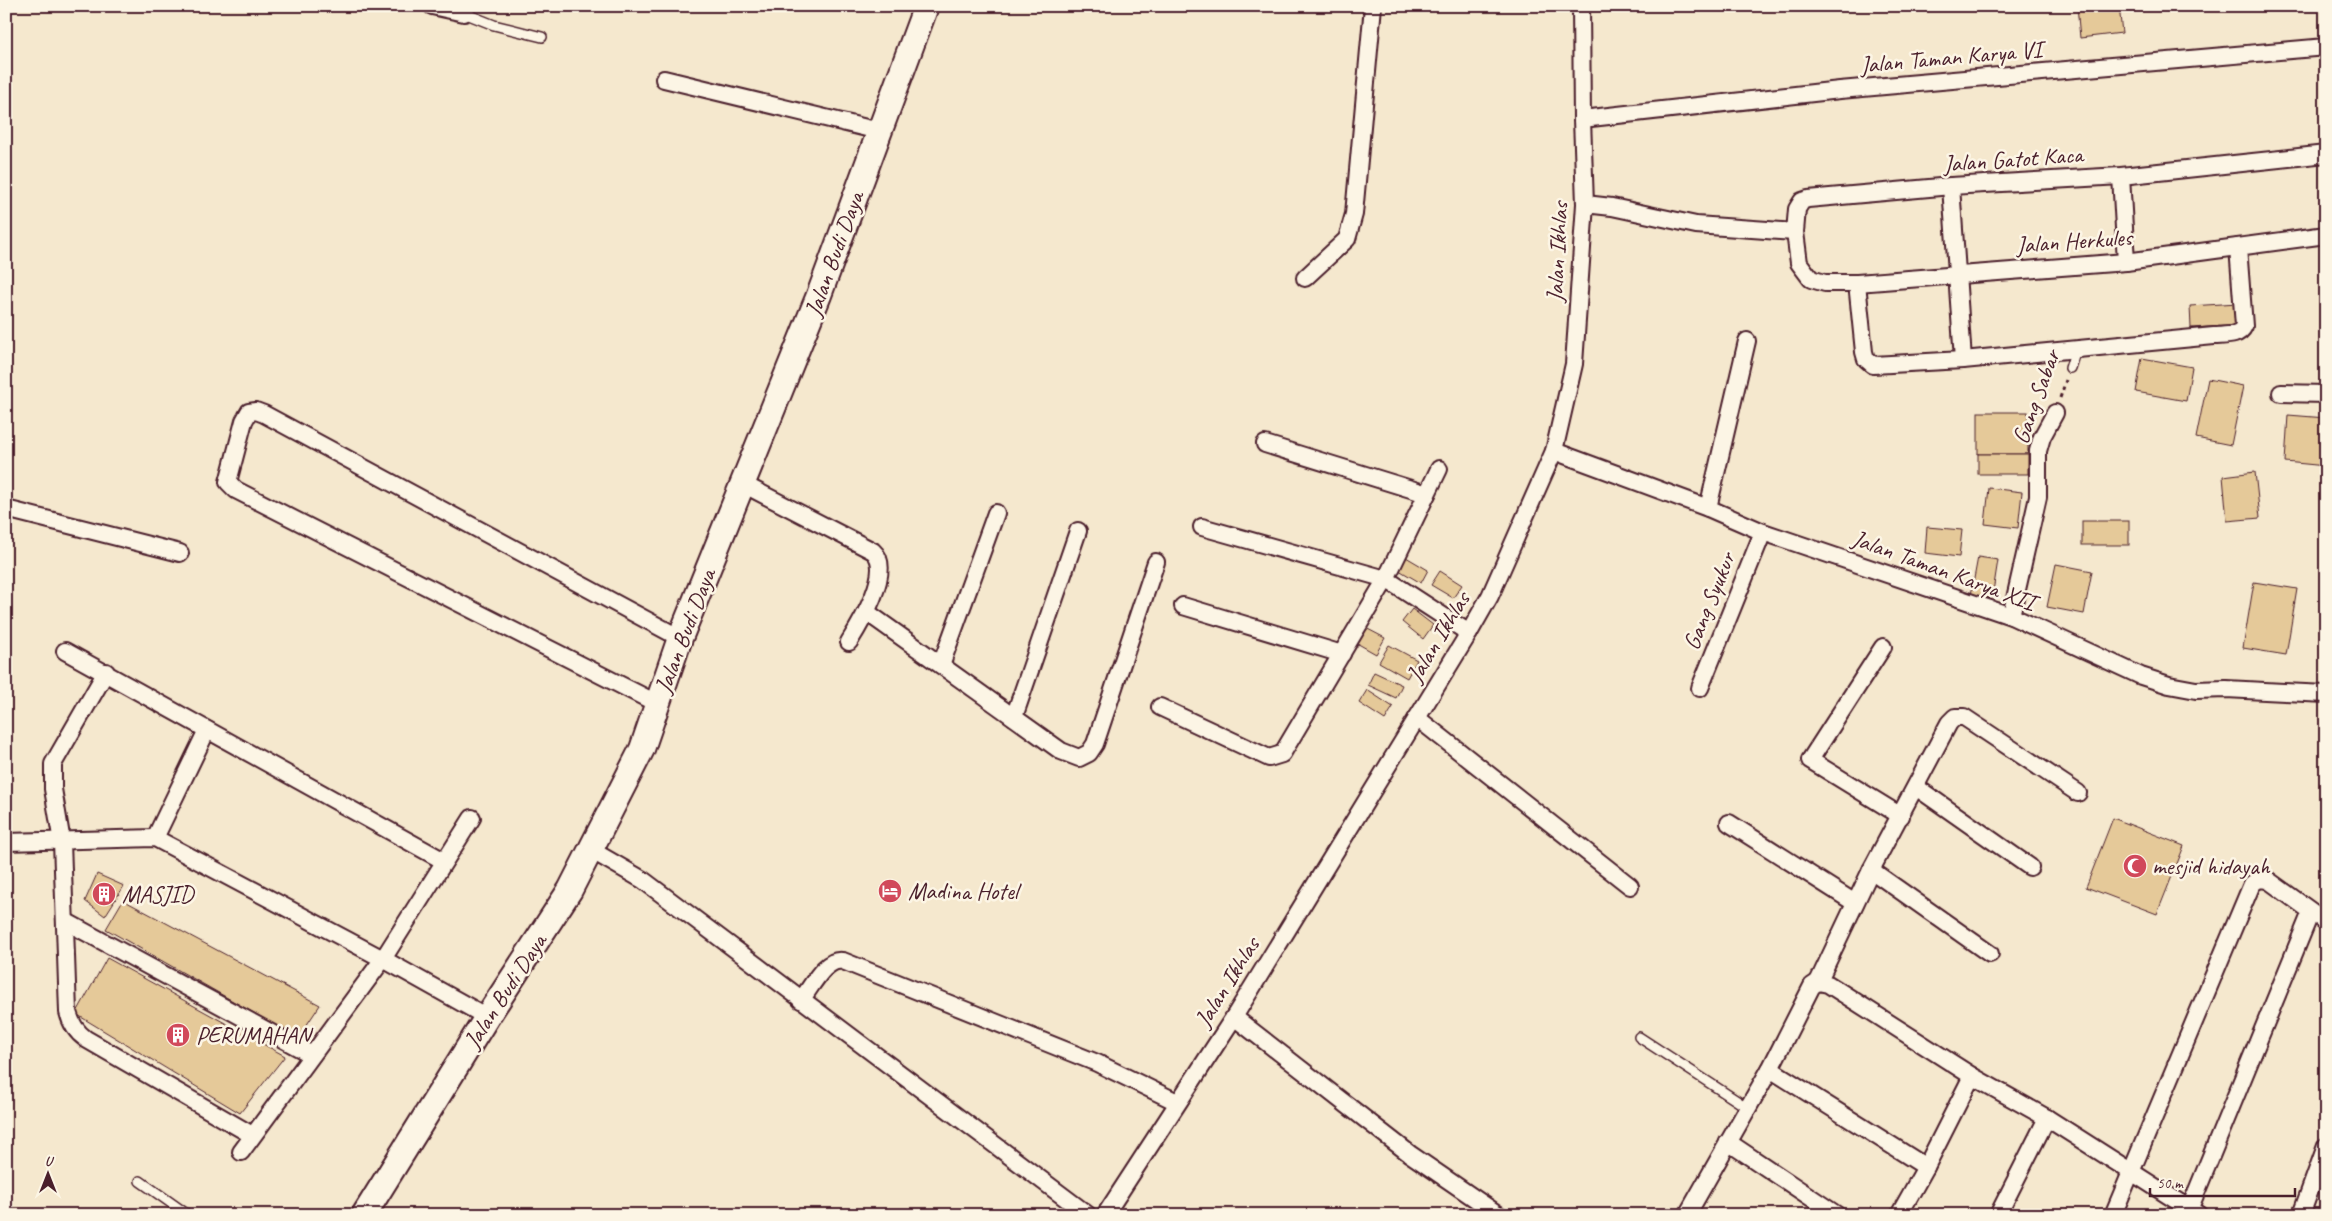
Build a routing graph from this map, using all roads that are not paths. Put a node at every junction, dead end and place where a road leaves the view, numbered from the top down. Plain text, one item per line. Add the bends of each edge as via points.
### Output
1 (432, 6) edge
2 (926, 6) edge
3 (1373, 6) edge
4 (1581, 6) edge
5 (466, 10) edge
6 (542, 37) dead end
7 (2326, 47) edge
8 (664, 79) dead end
9 (1582, 118) junction
10 (879, 131) junction
11 (2326, 154) edge
12 (2121, 176) junction
13 (1951, 186) junction
14 (1585, 204) junction
15 (1795, 232) junction
16 (2326, 235) edge
17 (2238, 247) junction
18 (2126, 262) junction
19 (1956, 273) junction
20 (1305, 278) dead end
21 (1825, 283) joint
22 (1857, 283) junction
23 (1747, 341) dead end
24 (2076, 349) junction
25 (1963, 360) junction
26 (2070, 368) road end
27 (2281, 393) dead end
28 (2326, 394) edge
29 (2055, 413) road end
30 (1265, 444) dead end
31 (1554, 451) junction
32 (1439, 468) dead end
33 (743, 484) junction
34 (1427, 494) junction
35 (1708, 508) junction
36 (6, 509) edge
37 (996, 513) dead end
38 (1202, 527) dead end
39 (1078, 531) dead end
40 (1763, 532) junction
41 (180, 554) dead end
42 (1156, 562) dead end
43 (1386, 579) junction
44 (1183, 606) dead end
45 (868, 613) junction
46 (2011, 616) junction
47 (1469, 633) junction
48 (680, 638) junction
49 (849, 642) dead end
50 (1884, 647) dead end
51 (65, 650) dead end
52 (1342, 654) junction
53 (941, 665) junction
54 (106, 672) junction
55 (1700, 688) dead end
56 (2326, 694) edge
57 (658, 704) junction
58 (1160, 707) dead end
59 (1014, 717) junction
60 (1417, 718) junction
61 (208, 730) junction
62 (1916, 787) junction
63 (2078, 792) dead end
64 (1901, 816) junction
65 (472, 818) dead end
66 (1729, 823) dead end
67 (154, 838) junction
68 (6, 842) edge
69 (62, 842) junction
70 (591, 850) junction
71 (444, 861) junction
72 (2030, 867) dead end
73 (1871, 870) junction
74 (1630, 886) dead end
75 (1855, 903) junction
76 (2311, 912) junction
77 (65, 921) junction
78 (2326, 922) edge
79 (1990, 954) dead end
80 (383, 959) junction
81 (1818, 982) junction
82 (801, 1000) junction
83 (487, 1017) junction
84 (1234, 1017) junction
85 (1639, 1037) dead end
86 (312, 1055) junction
87 (1770, 1069) junction
88 (1972, 1076) junction
89 (1177, 1102) junction
90 (1748, 1108) junction
91 (2047, 1118) junction
92 (252, 1135) junction
93 (1728, 1142) junction
94 (2326, 1146) edge
95 (241, 1152) dead end
96 (1926, 1167) junction
97 (2131, 1170) junction
98 (140, 1181) dead end
99 (2194, 1212) edge
100 (188, 1215) edge
101 (364, 1215) edge
102 (1088, 1215) edge
103 (1105, 1215) edge
104 (1499, 1215) edge
105 (1687, 1215) edge
106 (1837, 1215) edge
107 (1898, 1215) edge
108 (1998, 1215) edge
109 (2113, 1215) edge
110 (2301, 1215) edge

1 - 5 street
2 - 10 street, Jalan Budi Daya
3 - 20 street via 1354,214 1347,239
4 - 9 street, Jalan Ikhlas
5 - 6 lane via 494,25
7 - 9 street, Jalan Taman Karya VI via 1840,90
8 - 10 street
9 - 14 street, Jalan Ikhlas
10 - 33 street, Jalan Budi Daya via 820,295
11 - 12 street, Jalan Gatot Kaca
12 - 13 street, Jalan Gatot Kaca
12 - 18 street
13 - 15 street, Jalan Gatot Kaca via 1808,199 1802,201 1797,209
13 - 19 street
14 - 15 street via 1696,225
14 - 31 street, Jalan Ikhlas via 1574,364
15 - 21 street, Jalan Gatot Kaca via 1803,271 1811,279
16 - 17 street, Jalan Herkules
17 - 18 street, Jalan Herkules
17 - 24 street, Gang Sabar via 2244,304 2241,331
18 - 19 street, Jalan Herkules
19 - 22 street, Jalan Herkules
19 - 25 street
21 - 22 street, Jalan Herkules
22 - 25 street via 1864,352 1869,363
23 - 35 street
24 - 25 street
24 - 26 lane, Gang Sabar
27 - 28 street
29 - 46 street, Gang Sabar via 2038,451 2038,497
30 - 34 street
31 - 35 street, Jalan Taman Karya XII
31 - 47 street, Jalan Ikhlas via 1490,596
32 - 34 street
33 - 45 street via 878,555 881,565
33 - 48 street, Jalan Budi Daya
34 - 43 street
35 - 40 street, Jalan Taman Karya XII
36 - 41 street
37 - 53 street
38 - 43 street
39 - 59 street
40 - 46 street, Jalan Taman Karya XII
40 - 55 street, Gang Syukur
42 - 59 street via 1095,744 1089,753 1078,758 1072,756
43 - 47 street
43 - 52 street
44 - 52 street
45 - 49 street
45 - 53 street
46 - 56 street, Jalan Taman Karya XII via 2141,676 2169,684 2196,690
47 - 60 street, Jalan Ikhlas
48 - 57 street, Jalan Budi Daya
48 - 57 street via 264,414 249,412 244,421 228,482 236,490
50 - 64 street via 1810,760
51 - 54 street
52 - 58 street via 1278,757 1269,758
53 - 59 street
54 - 61 street
54 - 69 street via 53,764 53,789
57 - 70 street, Jalan Budi Daya via 642,749
60 - 74 street
60 - 84 street, Jalan Ikhlas
61 - 67 street
61 - 71 street
62 - 63 street via 1949,723 1959,716
62 - 64 street
62 - 72 street
64 - 73 street
65 - 71 street
66 - 75 street
67 - 69 street
67 - 80 street
68 - 69 street
69 - 77 street
70 - 82 street via 643,880
70 - 83 street, Jalan Budi Daya via 566,898
71 - 80 street
73 - 75 street
73 - 79 street
75 - 81 street
76 - 78 street
76 - 97 street via 2268,880 2259,879 2252,884
76 - 99 street
77 - 86 street
77 - 92 street via 68,1012 78,1033
80 - 83 street
80 - 86 street
81 - 87 street via 1812,986
81 - 88 street via 1833,987
82 - 89 street via 828,965 835,960 843,961 1097,1063
82 - 102 street
83 - 101 street, Jalan Budi Daya
84 - 89 street, Jalan Ikhlas
84 - 104 street via 1410,1154
85 - 90 lane
86 - 92 street
87 - 90 street
87 - 96 street
88 - 91 street
88 - 96 street
89 - 103 street, Jalan Ikhlas
90 - 93 street
91 - 97 street
91 - 108 street
92 - 95 street
93 - 105 street
93 - 106 street
94 - 110 street
96 - 107 street
97 - 99 street
97 - 109 street
98 - 100 lane

